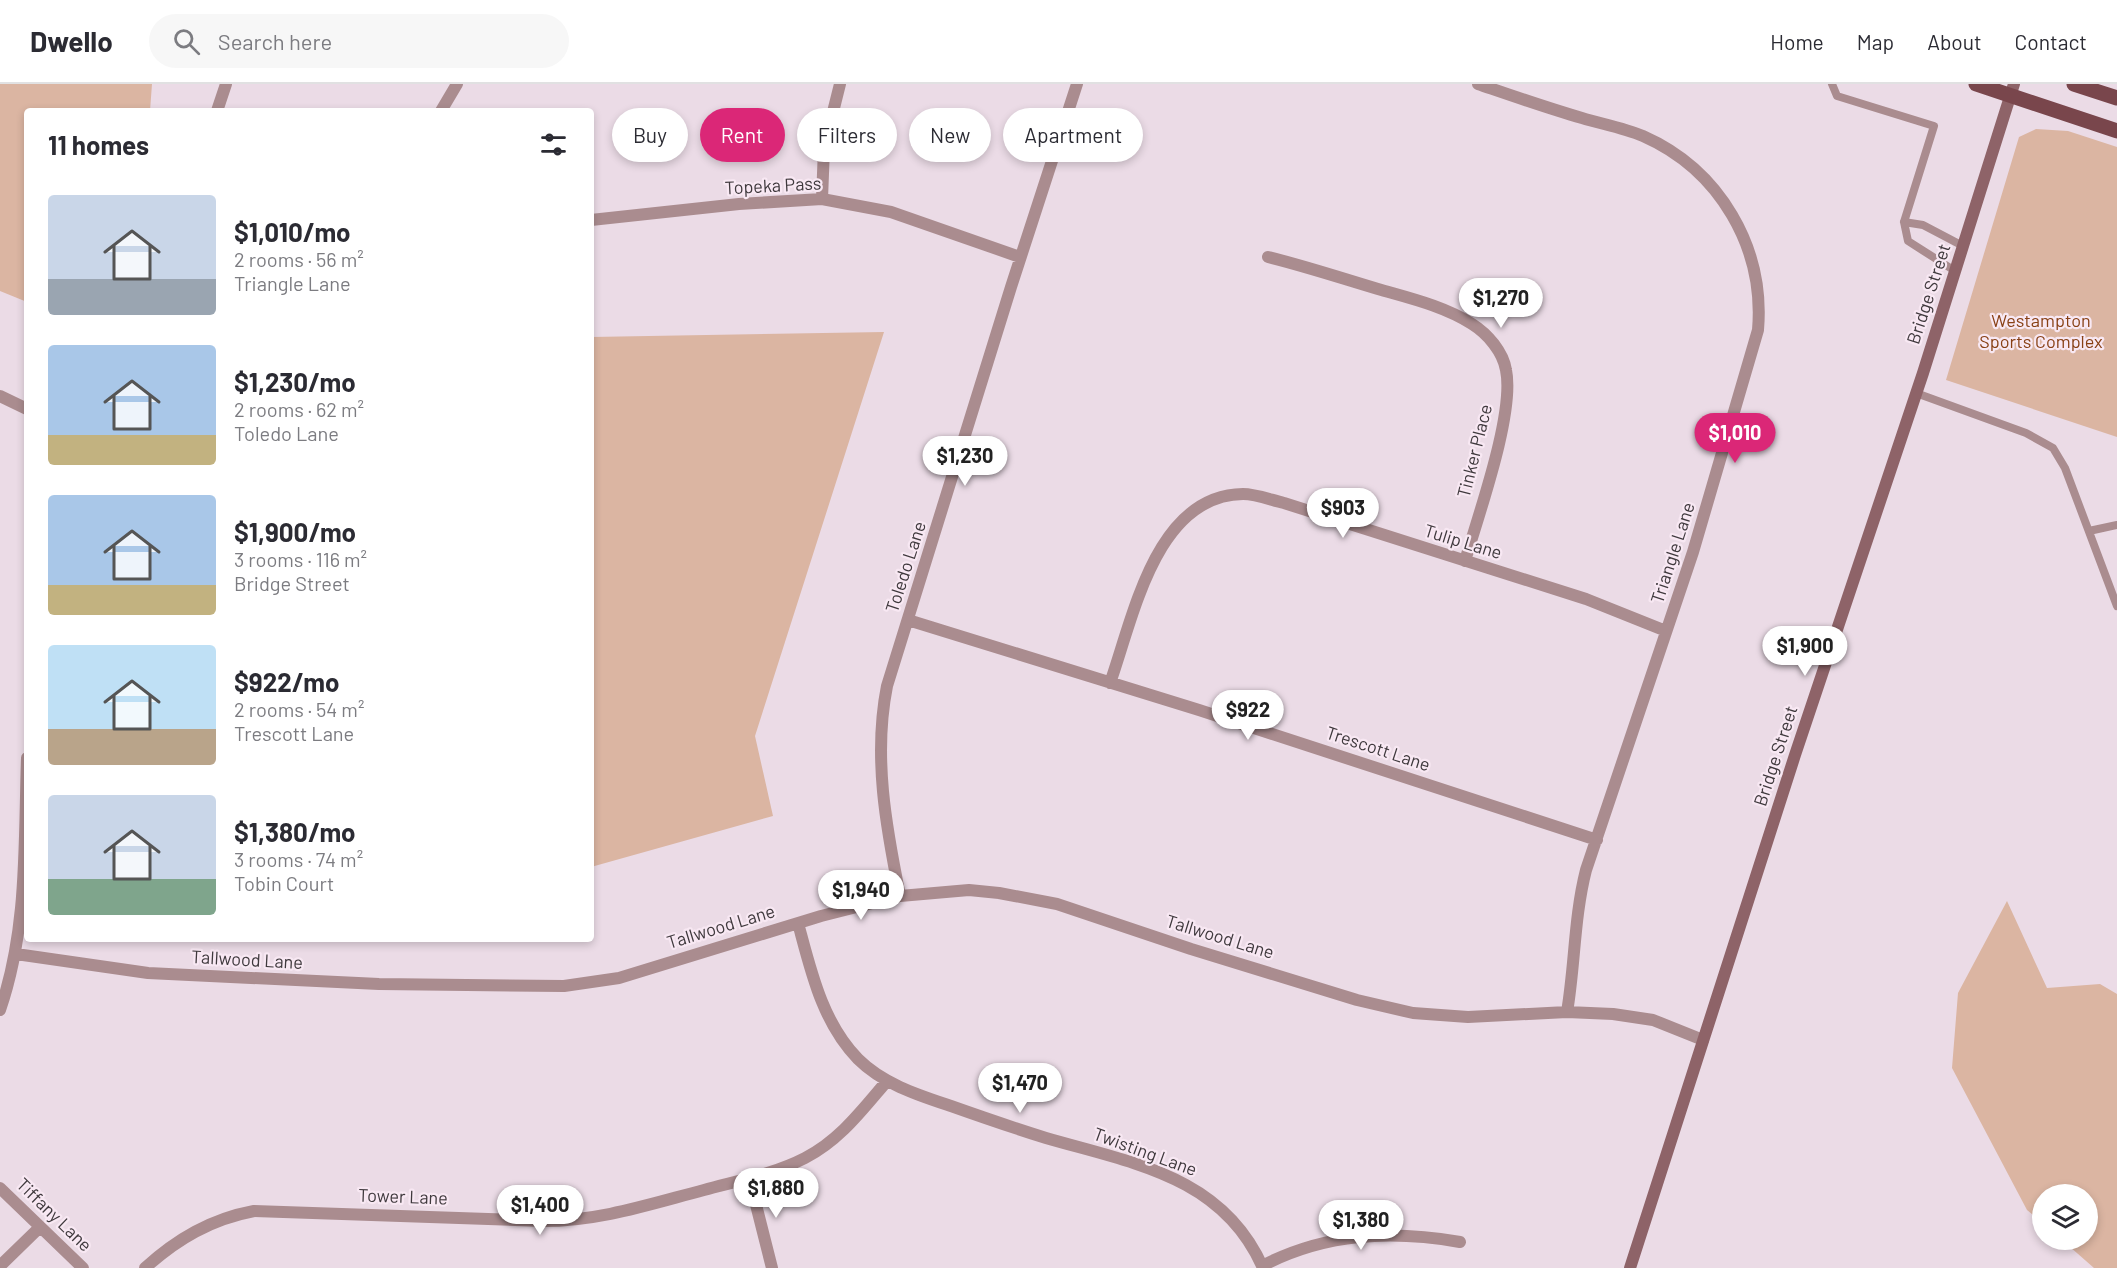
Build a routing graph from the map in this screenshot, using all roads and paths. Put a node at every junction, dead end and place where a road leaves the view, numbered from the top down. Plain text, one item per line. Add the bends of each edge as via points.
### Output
1 (226, 84) edge
2 (457, 84) edge
3 (840, 84) edge
4 (1077, 84) edge
5 (1478, 84) edge
6 (1832, 84) edge
7 (1976, 84) edge
8 (2074, 84) edge
9 (2012, 90) edge
10 (2117, 98) edge
11 (218, 108) edge
12 (443, 108) edge
13 (2117, 131) edge
14 (822, 199) junction
15 (594, 220) edge
16 (1904, 222) junction
17 (1963, 246) junction
18 (1268, 257) dead end
19 (1020, 258) junction
20 (1955, 271) junction
21 (1916, 393) junction
22 (0, 396) edge
23 (24, 407) edge
24 (2117, 525) edge
25 (2089, 531) junction
26 (1465, 561) junction
27 (2115, 594) edge
28 (2117, 606) edge
29 (908, 620) junction
30 (1666, 631) junction
31 (1110, 683) junction
32 (1597, 840) junction
33 (24, 885) edge
34 (900, 896) junction
35 (798, 923) junction
36 (16, 954) junction
37 (0, 1010) edge
38 (1567, 1012) junction
39 (1703, 1040) junction
40 (887, 1081) junction
41 (749, 1177) junction
42 (0, 1188) edge
43 (39, 1228) junction
44 (1460, 1242) dead end
45 (0, 1266) edge
46 (1263, 1267) edge
47 (83, 1268) edge
48 (145, 1268) edge
49 (772, 1268) edge
50 (1630, 1268) edge

1 - 11 street
2 - 12 street
3 - 14 street via 824,148
4 - 19 street, Toledo Lane
5 - 30 street, Triangle Lane via 1642,136 1664,147 1717,192 1742,232 1751,256 1761,304 1758,330
6 - 16 lane via 1837,96 1934,126
7 - 9 main road
8 - 10 main road
9 - 13 main road
9 - 17 main road, Bridge Street
14 - 15 street, Topeka Pass
14 - 19 street, Topeka Pass via 891,212
16 - 17 lane via 1923,225
16 - 20 lane via 1908,241
17 - 20 main road, Bridge Street
18 - 26 street, Tinker Place via 1435,306 1472,324 1488,336 1499,352 1508,390 1502,429
19 - 29 street, Toledo Lane
20 - 21 main road, Bridge Street
21 - 25 lane via 2026,433 2053,448 2066,468
21 - 39 main road, Bridge Street
22 - 23 street
24 - 25 lane
25 - 27 lane
26 - 30 street, Tulip Lane via 1586,599
26 - 31 street, Tulip Lane via 1284,503 1245,494 1226,497 1192,513 1167,539 1142,590
27 - 28 lane
29 - 31 street, Trescott Lane
29 - 34 street, Toledo Lane via 887,686 880,736 882,783
30 - 32 street, Triangle Lane
31 - 32 street, Trescott Lane
32 - 38 street, Triangle Lane via 1580,892
33 - 36 street
34 - 35 street, Tallwood Lane
34 - 38 street, Tallwood Lane via 969,890 1057,904 1191,949 1413,1013 1468,1017
35 - 36 street, Tallwood Lane via 619,978 564,986 379,984 148,973
35 - 40 street, Twisting Lane via 816,989 834,1027 858,1059
36 - 37 street
38 - 39 street, Tallwood Lane via 1653,1020
39 - 50 main road, Bridge Street
40 - 41 street, Tower Lane via 852,1123 822,1147 784,1167
40 - 46 street, Twisting Lane via 992,1120 1154,1170 1198,1190 1233,1220
41 - 48 street, Tower Lane via 620,1214 569,1221 254,1211 196,1230
41 - 49 street
42 - 43 street, Tiffany Lane
43 - 45 street
43 - 47 street, Tiffany Lane
44 - 46 street via 1387,1235 1348,1237 1305,1247

